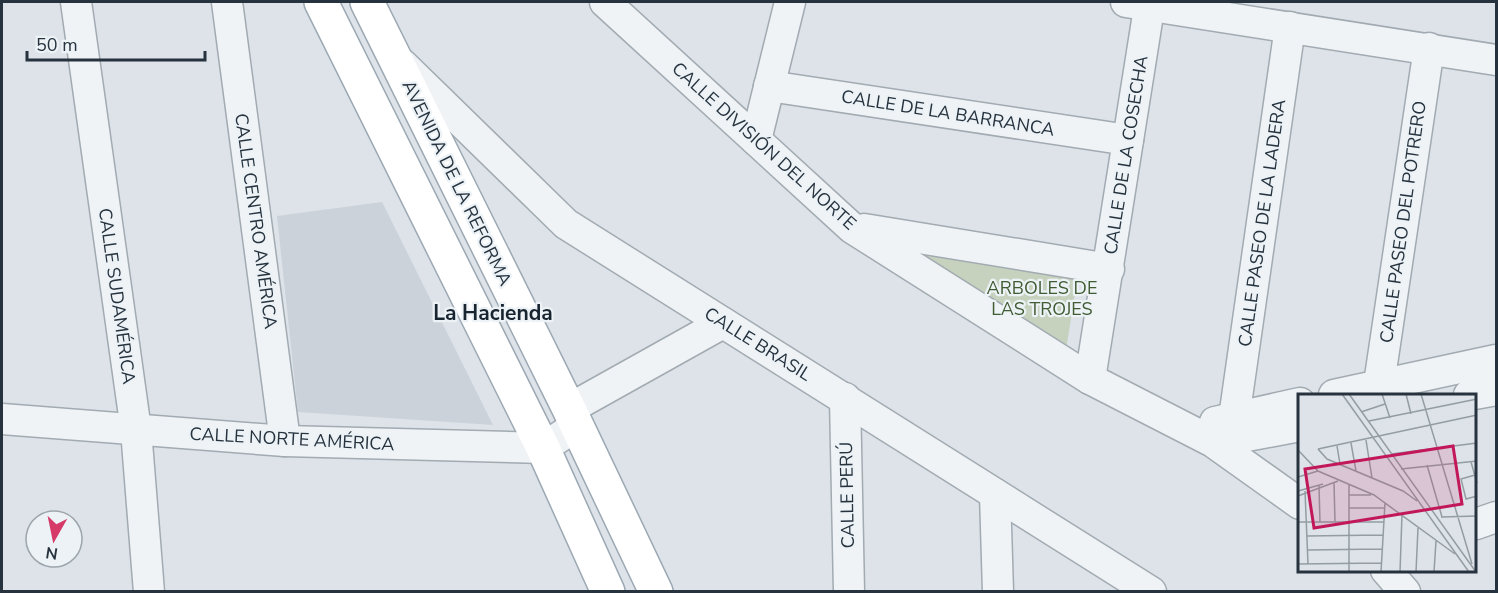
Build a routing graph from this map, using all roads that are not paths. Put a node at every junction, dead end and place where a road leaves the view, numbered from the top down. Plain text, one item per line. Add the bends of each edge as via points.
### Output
1 (76, 2) edge
2 (227, 2) edge
3 (321, 2) edge
4 (367, 2) edge
5 (606, 2) edge
6 (790, 2) edge
7 (1142, 3) edge
8 (1290, 27) junction
9 (1429, 48) junction
10 (395, 58) junction
11 (1497, 60) edge
12 (769, 86) junction
13 (756, 140) junction
14 (1128, 140) junction
15 (852, 228) junction
16 (1109, 269) junction
17 (723, 323) junction
18 (1497, 360) edge
19 (1090, 379) junction
20 (1382, 390) edge
21 (1497, 390) edge
22 (1344, 394) edge
23 (1475, 394) edge
24 (845, 398) junction
25 (1298, 403) edge
26 (573, 418) junction
27 (1234, 418) junction
28 (2, 419) edge
29 (1298, 426) edge
30 (1186, 429) junction
31 (136, 430) junction
32 (285, 441) junction
33 (1213, 442) junction
34 (543, 448) junction
35 (995, 494) junction
36 (1298, 503) edge
37 (1497, 517) edge
38 (1477, 524) edge
39 (1388, 572) edge
40 (1145, 590) edge
41 (149, 591) edge
42 (608, 591) edge
43 (656, 591) edge
44 (849, 591) edge
45 (998, 591) edge
46 (1405, 591) edge

1 - 31 street, CALLE SUDAMÉRICA
2 - 32 street, CALLE CENTRO AMÉRICA
3 - 34 main road
4 - 10 main road, AVENIDA DE LA REFORMA
5 - 13 street, CALLE DIVISIÓN DEL NORTE
6 - 12 street
7 - 8 street
7 - 14 street, CALLE DE LA COSECHA
8 - 9 street
8 - 27 street, CALLE PASEO DE LA LADERA
9 - 11 street
9 - 20 street, CALLE PASEO DEL POTRERO
10 - 17 street, CALLE BRASIL via 566,224
10 - 26 main road, AVENIDA DE LA REFORMA
12 - 13 street
12 - 14 street, CALLE DE LA BARRANCA
13 - 15 street, CALLE DIVISIÓN DEL NORTE
14 - 16 street, CALLE DE LA COSECHA
15 - 16 street
15 - 19 street, CALLE DIVISIÓN DEL NORTE
16 - 19 street, CALLE DE LA COSECHA
17 - 24 street, CALLE BRASIL
17 - 26 street
18 - 20 street
19 - 30 street, CALLE DIVISIÓN DEL NORTE
20 - 22 street
21 - 23 street
24 - 35 street, CALLE BRASIL
24 - 44 street, CALLE PERÚ
25 - 27 street
26 - 34 street
26 - 43 main road, AVENIDA DE LA REFORMA
27 - 30 street
28 - 31 street, CALLE NORTE AMÉRICA
29 - 33 street
30 - 33 street, CALLE DIVISIÓN DEL NORTE
31 - 32 street, CALLE NORTE AMÉRICA
31 - 41 street, CALLE SUDAMÉRICA
32 - 34 street, CALLE NORTE AMÉRICA
33 - 36 street, CALLE DIVISIÓN DEL NORTE
34 - 42 main road
35 - 40 street, CALLE BRASIL
35 - 45 street
37 - 38 street
39 - 46 street

